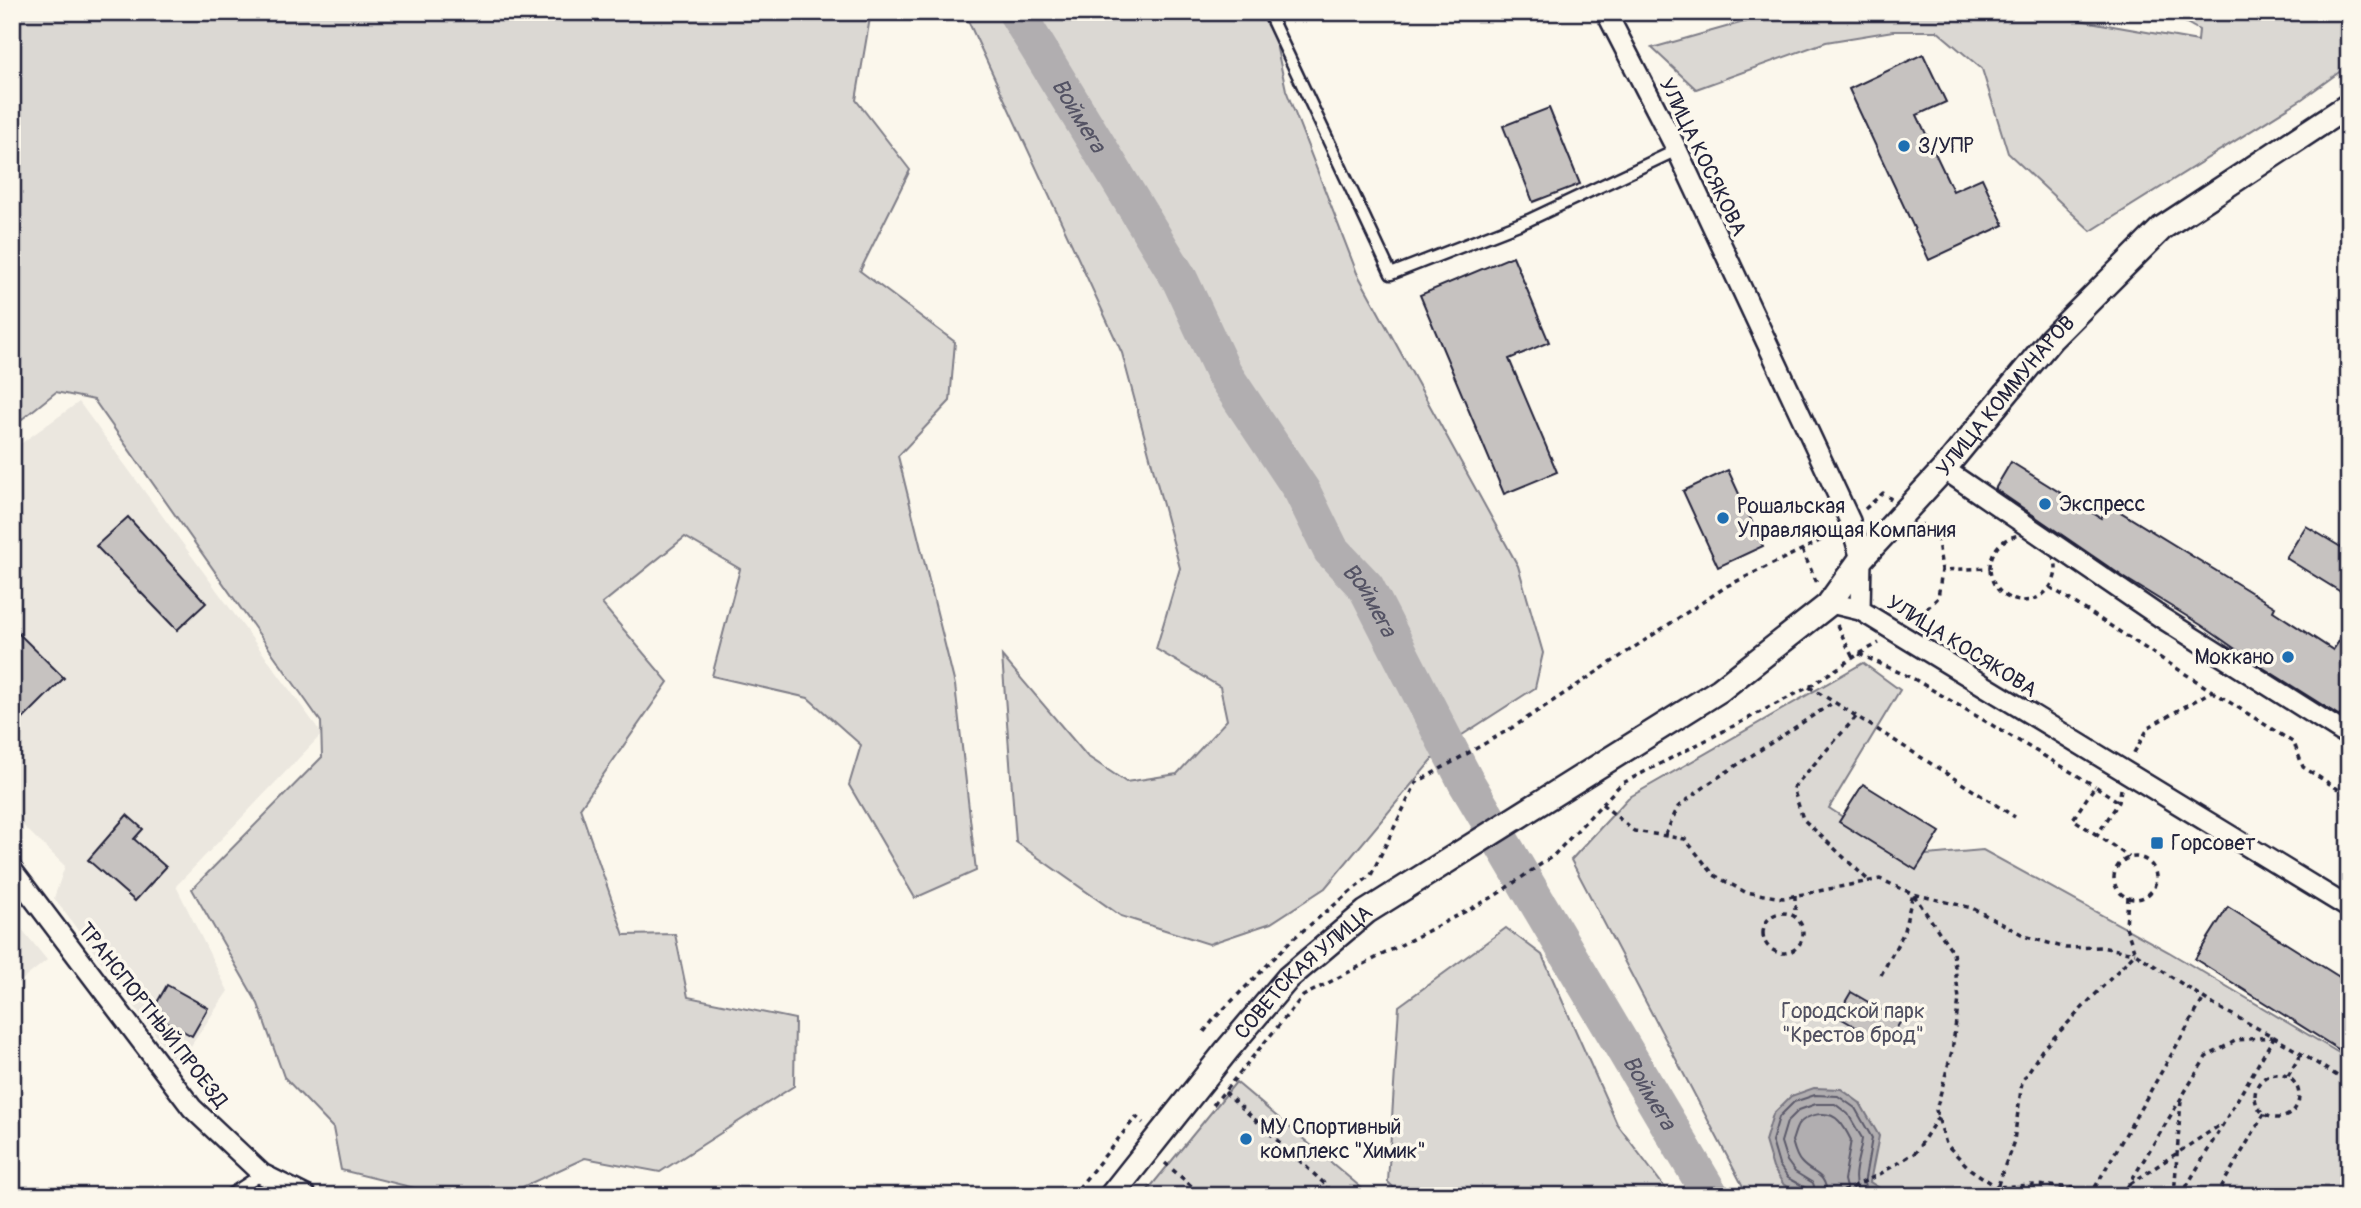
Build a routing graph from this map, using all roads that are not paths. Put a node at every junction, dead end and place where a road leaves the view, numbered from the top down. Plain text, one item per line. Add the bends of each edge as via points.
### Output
1 (1268, 12) edge
2 (1606, 12) edge
3 (2349, 105) edge
4 (1677, 150) junction
5 (1944, 469) junction
6 (1861, 559) junction
7 (1828, 605) junction
8 (1860, 610) junction
9 (2348, 734) edge
10 (1543, 802) joint
11 (12, 870) edge
12 (2349, 908) edge
13 (262, 1174) junction
14 (228, 1196) edge
15 (306, 1196) edge
16 (1111, 1196) edge

1 - 4 lane via 1391,274 1528,220
2 - 4 street, УЛИЦА КОСЯКОВА
3 - 5 street, УЛИЦА КОММУНАРОВ via 2162,228 2051,339
4 - 6 street, УЛИЦА КОСЯКОВА via 1850,522
5 - 6 street, УЛИЦА КОММУНАРОВ
5 - 9 street via 2162,618
6 - 7 street, УЛИЦА КОММУНАРОВ
6 - 8 street, УЛИЦА КОСЯКОВА
7 - 8 street
7 - 10 street, УЛИЦА КОММУНАРОВ via 1720,690
8 - 12 street, УЛИЦА КОСЯКОВА
10 - 16 street, СОВЕТСКАЯ УЛИЦА via 1366,912 1288,978
11 - 13 street, ТРАНСПОРТНЫЙ ПРОЕЗД via 192,1108
13 - 14 lane
13 - 15 street, ТРАНСПОРТНЫЙ ПРОЕЗД

